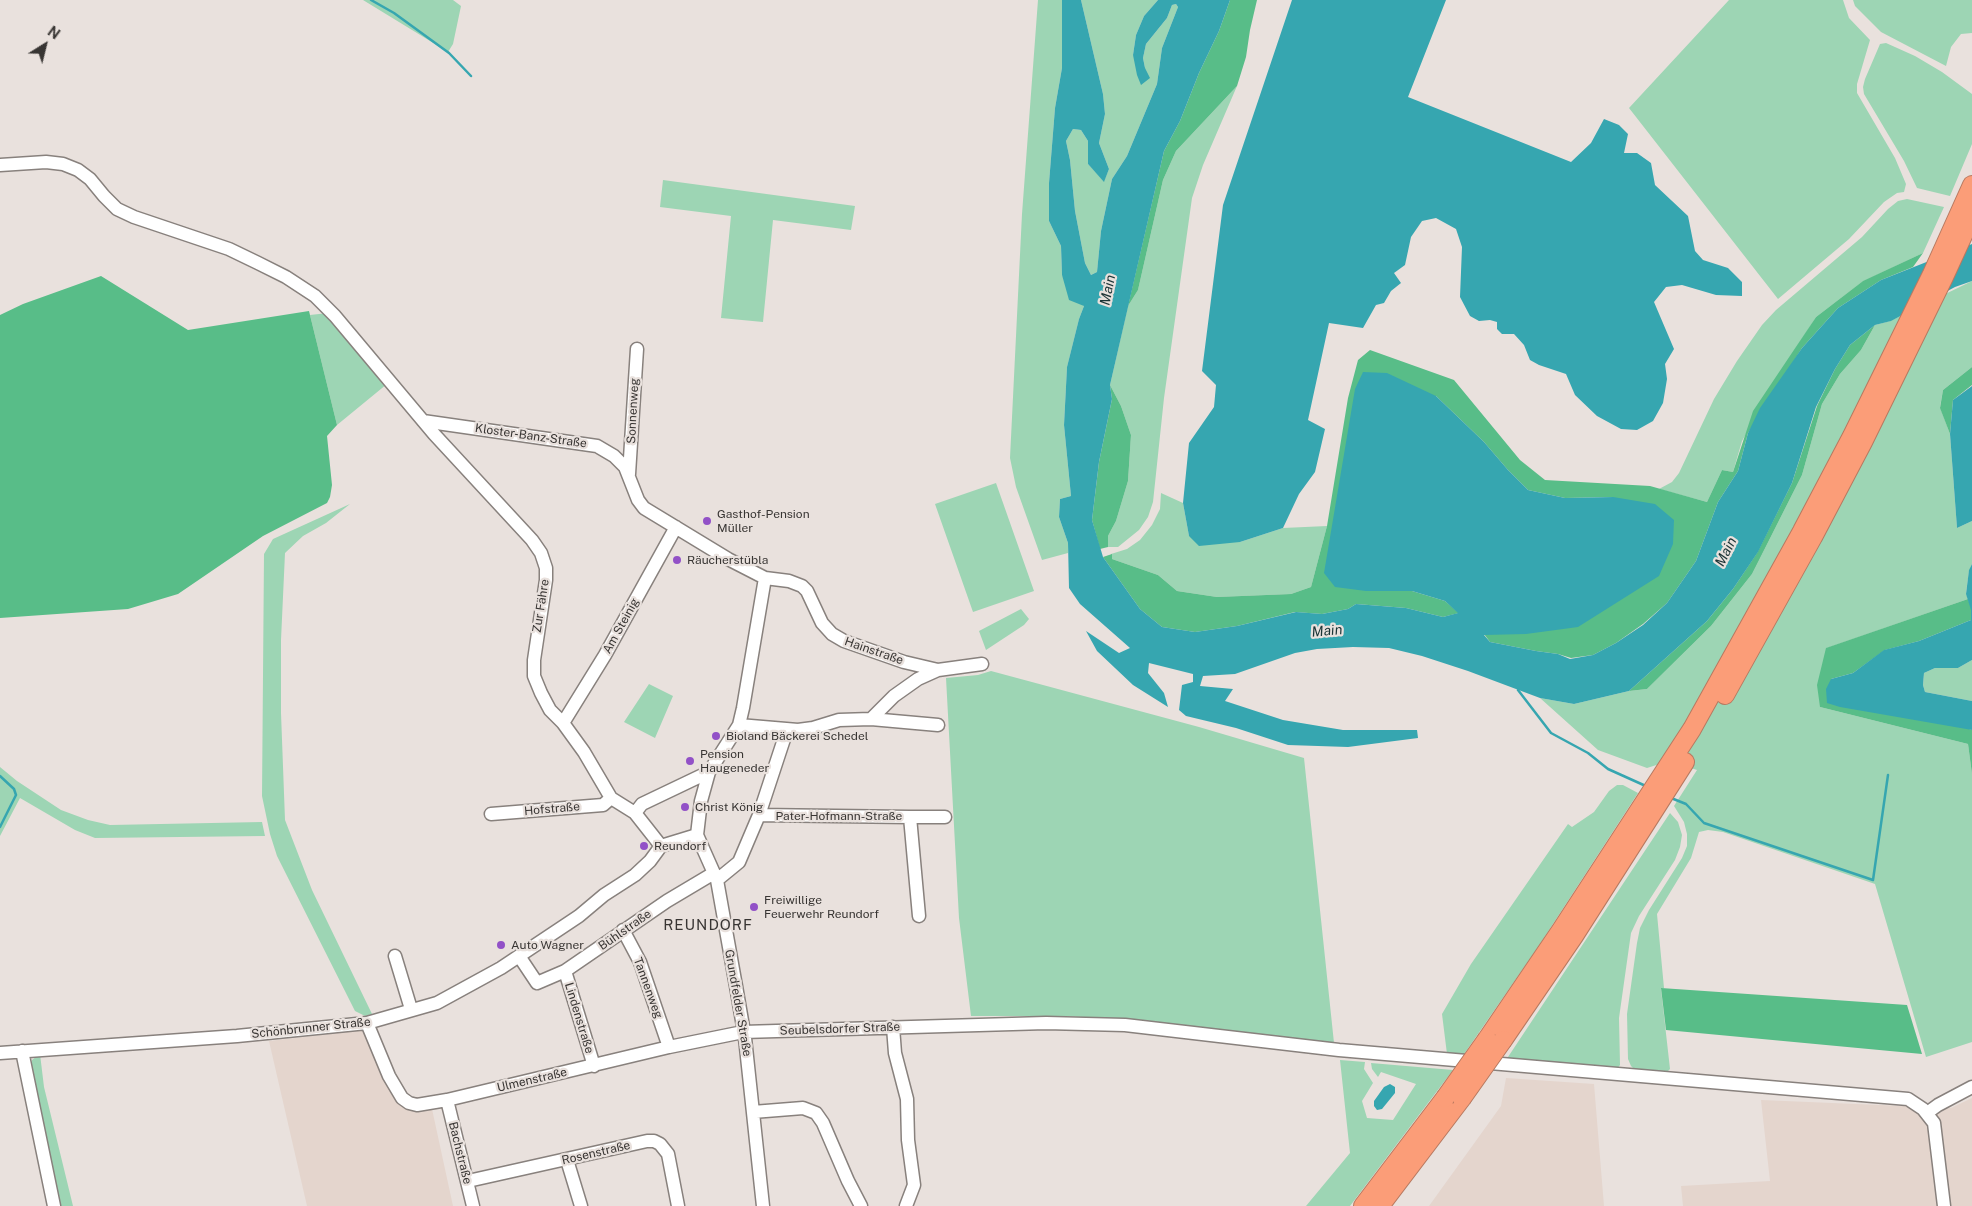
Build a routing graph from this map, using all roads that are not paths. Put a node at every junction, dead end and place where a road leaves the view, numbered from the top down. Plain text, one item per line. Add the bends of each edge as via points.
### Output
1 (0, 164) edge
2 (1972, 185) edge
3 (1972, 216) edge
4 (637, 349) dead end
5 (423, 421) junction
6 (629, 474) junction
7 (676, 526) junction
8 (765, 578) junction
9 (982, 664) dead end
10 (938, 670) junction
11 (871, 719) junction
12 (563, 723) junction
13 (739, 725) junction
14 (938, 725) dead end
15 (786, 730) junction
16 (710, 772) junction
17 (611, 798) junction
18 (491, 814) dead end
19 (635, 814) junction
20 (759, 815) junction
21 (910, 817) junction
22 (945, 817) dead end
23 (1639, 824) junction
24 (697, 835) junction
25 (661, 846) junction
26 (715, 877) junction
27 (919, 916) dead end
28 (623, 930) junction
29 (395, 956) dead end
30 (519, 956) junction
31 (565, 971) junction
32 (411, 1010) junction
33 (368, 1023) junction
34 (893, 1027) junction
35 (743, 1032) junction
36 (669, 1047) junction
37 (22, 1051) junction
38 (0, 1054) edge
39 (594, 1066) junction
40 (1972, 1087) edge
41 (1454, 1098) junction
42 (447, 1100) junction
43 (1925, 1111) junction
44 (753, 1112) junction
45 (567, 1160) junction
46 (468, 1181) junction
47 (54, 1206) edge
48 (473, 1206) edge
49 (581, 1206) edge
50 (678, 1206) edge
51 (762, 1206) edge
52 (861, 1206) edge
53 (906, 1206) edge
54 (1363, 1206) edge
55 (1380, 1206) edge
56 (1944, 1206) edge

1 - 5 street, Zur Fähre via 63,164 90,179 117,209 229,249 286,277 324,305
2 - 23 highway via 1932,274 1807,522
3 - 23 highway via 1814,537 1702,734
4 - 6 street, Sonnenweg
5 - 6 street, Kloster-Banz-Straße via 597,446 614,456
5 - 12 street, Zur Fähre via 541,553 546,580 536,635 534,676 550,710
6 - 7 street, Kloster-Banz-Straße via 640,504
7 - 8 street, Kloster-Banz-Straße
7 - 12 street, Am Steinig via 605,655
8 - 10 street, Hainstraße via 802,586 822,623 844,641
8 - 13 street
9 - 10 street, Hainstraße
10 - 11 street via 894,696
11 - 14 street
11 - 15 street via 839,720 813,728
12 - 17 street, Zur Fähre
13 - 15 street
13 - 16 street
15 - 20 street, Bühlstraße
16 - 19 street via 642,804
16 - 24 street via 700,808
17 - 18 street, Hofstraße via 603,805
17 - 19 street, Zur Fähre
19 - 25 street, Zur Fähre
20 - 21 street, Pater-Hofmann-Straße
20 - 26 street, Bühlstraße via 739,862
21 - 22 street
21 - 27 street, Pater-Hofmann-Straße
23 - 41 highway, bridge
24 - 25 street
24 - 26 street, Grundfelder Straße
25 - 30 street, Schönbrunner Straße via 635,874
26 - 28 street, Bühlstraße via 667,900
26 - 35 street, Grundfelder Straße
28 - 31 street, Bühlstraße
28 - 36 street, Tannenweg via 640,962
29 - 32 street
30 - 31 street, Bühlstraße via 537,983
30 - 32 street, Schönbrunner Straße via 437,1003
31 - 39 street, Lindenstraße
32 - 33 street, Schönbrunner Straße
33 - 37 street, Schönbrunner Straße
33 - 42 street, Ulmenstraße via 389,1076 402,1098 409,1104 418,1105
34 - 35 street, Seubelsdorfer Straße
34 - 43 street, Seubelsdorfer Straße via 1046,1023 1126,1025 1339,1050 1908,1099
34 - 53 street via 895,1053 908,1099 908,1140 914,1185
35 - 36 street, Ulmenstraße
35 - 44 street, Grundfelder Straße
36 - 39 street, Ulmenstraße
37 - 38 street, Schönbrunner Straße
37 - 47 street
39 - 42 street, Ulmenstraße
40 - 43 street
41 - 54 highway
41 - 55 highway
42 - 46 street, Bachstraße
43 - 56 street via 1934,1123
44 - 51 street, Grundfelder Straße
44 - 52 street via 803,1108 816,1113
45 - 46 street, Rosenstraße
45 - 49 street
45 - 50 street, Rosenstraße via 647,1141 660,1144 668,1154
46 - 48 street, Bachstraße

